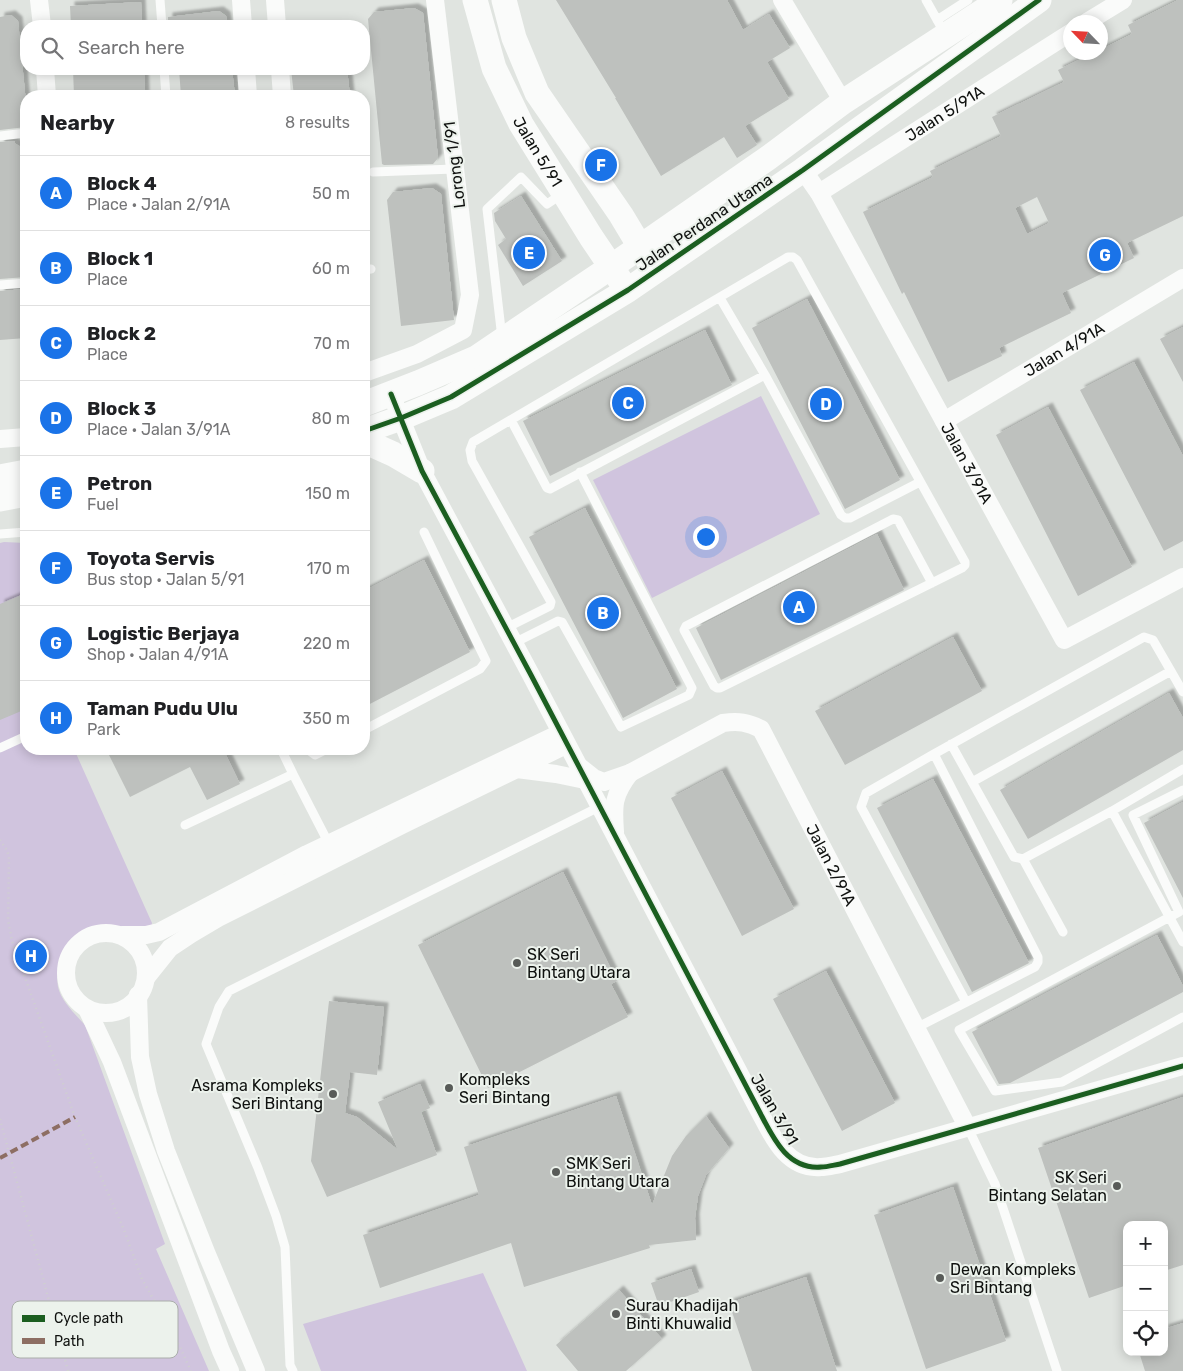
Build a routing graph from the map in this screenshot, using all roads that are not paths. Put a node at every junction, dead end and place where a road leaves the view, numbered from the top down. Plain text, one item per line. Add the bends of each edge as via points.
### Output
1 (39, 0) edge
2 (160, 0) edge
3 (241, 0) edge
4 (275, 0) edge
5 (435, 0) edge
6 (474, 0) edge
7 (504, 0) edge
8 (782, 0) edge
9 (926, 0) edge
10 (968, 0) edge
11 (1000, 0) edge
12 (1039, 0) edge
13 (1123, 0) edge
14 (1098, 15) edge
15 (41, 20) edge
16 (162, 20) edge
17 (243, 20) edge
18 (277, 20) edge
19 (941, 27) junction
20 (1063, 37) edge
21 (45, 75) edge
22 (164, 75) edge
23 (246, 75) edge
24 (280, 75) edge
25 (47, 90) edge
26 (166, 90) edge
27 (248, 90) edge
28 (282, 90) edge
29 (843, 102) junction
30 (20, 134) edge
31 (0, 136) edge
32 (454, 170) junction
33 (748, 170) junction
34 (803, 170) junction
35 (373, 172) dead end
36 (564, 192) junction
37 (819, 193) junction
38 (621, 216) junction
39 (666, 227) junction
40 (591, 236) junction
41 (640, 246) junction
42 (611, 267) junction
43 (655, 271) junction
44 (1183, 278) edge
45 (20, 283) edge
46 (0, 285) edge
47 (628, 290) junction
48 (570, 294) junction
49 (720, 298) junction
50 (503, 340) junction
51 (370, 371) edge
52 (765, 375) junction
53 (391, 394) junction
54 (370, 402) edge
55 (401, 418) junction
56 (511, 420) junction
57 (944, 421) junction
58 (370, 429) edge
59 (20, 437) edge
60 (0, 440) edge
61 (370, 444) edge
62 (422, 471) junction
63 (580, 472) junction
64 (20, 473) edge
65 (0, 476) edge
66 (920, 482) junction
67 (20, 495) edge
68 (0, 499) edge
69 (20, 532) edge
70 (424, 532) dead end
71 (0, 534) edge
72 (1183, 577) edge
73 (932, 583) junction
74 (510, 635) junction
75 (1171, 671) junction
76 (1183, 692) edge
77 (551, 714) junction
78 (370, 727) edge
79 (20, 739) edge
80 (563, 739) junction
81 (951, 744) junction
82 (0, 748) edge
83 (934, 754) junction
84 (283, 755) edge
85 (514, 763) junction
86 (576, 763) junction
87 (1183, 768) edge
88 (630, 773) junction
89 (293, 774) junction
90 (584, 780) junction
91 (972, 782) junction
92 (1183, 790) edge
93 (599, 807) junction
94 (1112, 811) junction
95 (185, 825) dead end
96 (616, 838) junction
97 (329, 844) junction
98 (1023, 859) junction
99 (1170, 917) junction
100 (1063, 932) dead end
101 (122, 935) junction
102 (1183, 942) edge
103 (146, 978) junction
104 (138, 995) junction
105 (966, 1002) junction
106 (88, 1009) junction
107 (1183, 1017) edge
108 (916, 1028) junction
109 (1183, 1066) edge
110 (968, 1128) junction
111 (230, 1371) edge
112 (256, 1371) edge
113 (293, 1371) edge
114 (1057, 1371) edge

1 - 15 street
2 - 16 lane
3 - 17 street
4 - 18 street
5 - 32 street, Lorong 1/91
6 - 36 street, Jalan 5/91 via 494,68 521,124
7 - 38 street, Jalan 5/91 via 514,38 538,93
8 - 29 street
9 - 19 lane
10 - 19 lane
11 - 19 street, Jalan Perdana Utama
12 - 34 street, Jalan Perdana Utama
13 - 14 street
19 - 29 street, Jalan Perdana Utama
20 - 37 street, Jalan 5/91A
21 - 25 street
22 - 26 lane
23 - 27 street
24 - 28 street
29 - 33 street, Jalan Perdana Utama
30 - 31 lane
32 - 35 lane
32 - 51 street, Lorong 1/91 via 470,295 463,330 418,354
33 - 34 street via 786,159 794,161
33 - 39 street, Jalan Perdana Utama
34 - 37 street, Jalan 3/91A
34 - 43 street, Jalan Perdana Utama
36 - 40 street, Jalan 5/91
36 - 50 lane via 547,204 521,177 486,209
37 - 57 street, Jalan 3/91A
38 - 39 street via 635,225
38 - 41 street, Jalan 5/91
39 - 41 street, Jalan Perdana Utama
40 - 42 street, Jalan 5/91
40 - 48 street via 584,269
41 - 42 street, Jalan Perdana Utama
41 - 43 street, Jalan 5/91
42 - 47 street, Jalan 5/91
42 - 48 street, Jalan Perdana Utama
43 - 47 street, Jalan Perdana Utama
44 - 57 street, Jalan 4/91A
45 - 46 lane
47 - 55 street, Jalan Perdana Utama via 451,397
48 - 50 street, Jalan Perdana Utama
49 - 52 lane
49 - 56 lane
49 - 66 lane via 793,257
50 - 53 street, Jalan Perdana Utama via 476,358
52 - 63 lane
52 - 66 lane via 845,518
53 - 54 street, Jalan Perdana Utama
53 - 55 street, Jalan 3/91
55 - 58 street, Jalan Perdana Utama
55 - 62 street, Jalan 3/91
56 - 63 lane via 547,488
56 - 74 lane via 473,442 470,450 472,461 552,604
57 - 72 street, Jalan 3/91A via 1064,640
59 - 60 street
61 - 62 street
62 - 74 street, Jalan 3/91
63 - 74 lane via 692,692 621,727 562,622
64 - 65 street
66 - 73 lane via 965,562 962,568
67 - 68 street
69 - 71 lane
70 - 78 lane via 486,662 480,669
73 - 73 lane via 720,688 714,686 684,630 686,626 893,519 898,520
74 - 77 street, Jalan 3/91
75 - 76 lane
75 - 81 lane via 1153,640 1144,637
75 - 91 lane
77 - 80 street, Jalan 3/91
77 - 85 street
79 - 82 lane
80 - 85 street
80 - 86 street, Jalan 3/91
81 - 83 lane
81 - 91 lane
83 - 105 lane via 866,793 861,807
83 - 105 lane via 1038,957 1034,967
84 - 89 lane
85 - 90 street
85 - 97 street
85 - 103 street via 402,825 218,918 170,948
86 - 88 street, Jalan 2/91A via 604,782
86 - 90 street, Jalan 3/91
87 - 94 lane
88 - 96 street, Jalan 2/91A via 614,800
88 - 108 street, Jalan 2/91A via 724,723 736,721 761,729
89 - 95 lane
89 - 97 lane
90 - 93 street, Jalan 3/91
91 - 98 lane via 1014,857
92 - 99 lane via 1133,815 1179,912
93 - 96 street, Jalan 3/91
93 - 113 lane via 229,991 218,1007 206,1044 258,1168 285,1247 290,1365
94 - 98 lane
94 - 99 lane
96 - 110 street, Jalan 3/91 via 757,1107 788,1157 804,1166 821,1168
97 - 101 street via 159,932
98 - 100 lane
99 - 102 lane
99 - 107 lane via 959,1030 995,1091 1062,1082
101 - 103 street via 141,953
101 - 106 street via 94,934 82,940 67,962 69,989 76,1000
103 - 104 street
104 - 106 street via 124,1008 112,1012
104 - 112 street via 140,1057 148,1094 166,1151
105 - 108 lane
106 - 111 street via 112,1062
108 - 110 street, Jalan 2/91A
109 - 110 street, Jalan 3/91
110 - 114 lane via 994,1184

